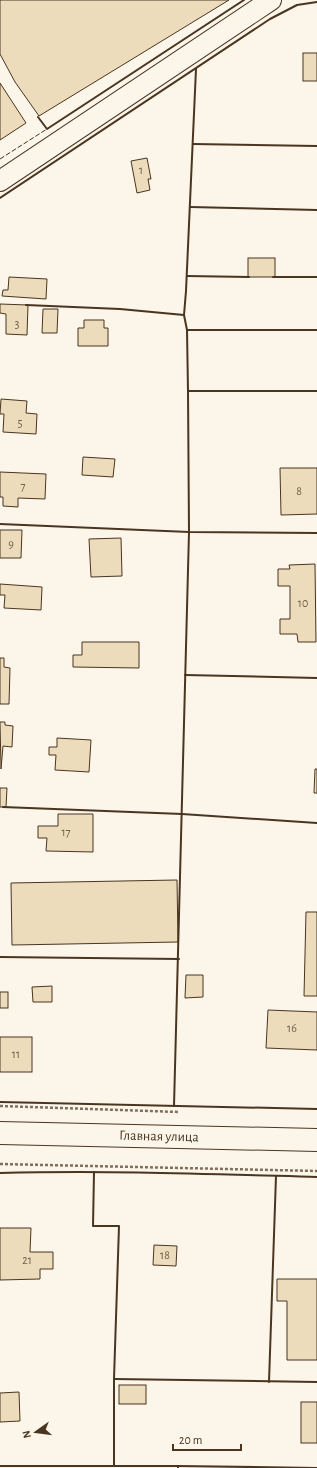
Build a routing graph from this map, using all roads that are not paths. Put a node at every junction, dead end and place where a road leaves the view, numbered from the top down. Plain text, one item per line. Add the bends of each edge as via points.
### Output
1 (271, 0) edge
2 (0, 181) edge
3 (0, 1133) edge
4 (317, 1140) edge

1 - 2 street
3 - 4 street, Главная улица

